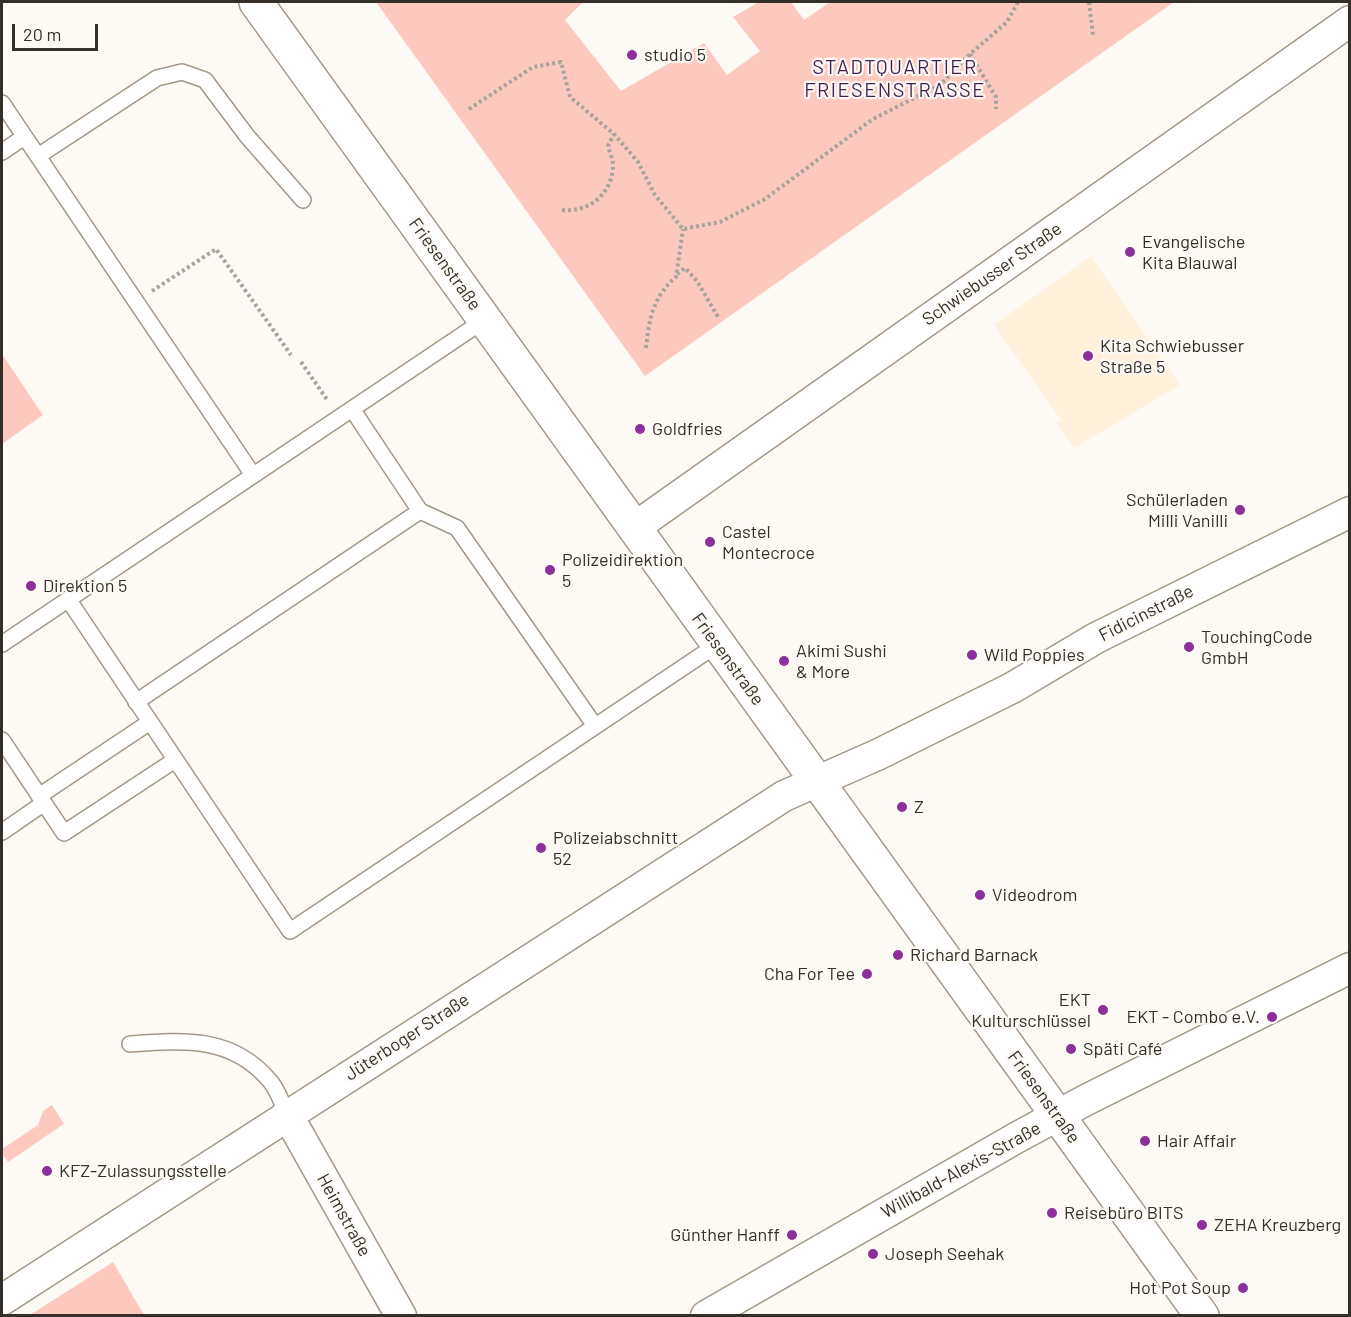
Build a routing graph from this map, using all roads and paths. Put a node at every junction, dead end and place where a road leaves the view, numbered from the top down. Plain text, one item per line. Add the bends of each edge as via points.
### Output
1 (256, 2) edge
2 (1018, 2) edge
3 (1089, 2) edge
4 (1350, 21) edge
5 (1093, 35) dead end
6 (970, 54) junction
7 (2, 103) edge
8 (469, 109) dead end
9 (996, 109) dead end
10 (614, 134) junction
11 (24, 137) junction
12 (2, 152) edge
13 (38, 156) junction
14 (303, 200) dead end
15 (562, 210) dead end
16 (683, 229) junction
17 (676, 274) junction
18 (136, 302) junction
19 (718, 316) dead end
20 (486, 320) junction
21 (646, 348) dead end
22 (291, 354) dead end
23 (301, 362) dead end
24 (346, 413) junction
25 (253, 475) junction
26 (420, 511) junction
27 (1350, 512) edge
28 (634, 528) junction
29 (68, 599) junction
30 (2, 644) edge
31 (718, 644) junction
32 (136, 702) junction
33 (150, 723) junction
34 (595, 726) junction
35 (2, 740) edge
36 (175, 760) junction
37 (817, 781) junction
38 (42, 800) junction
39 (2, 832) edge
40 (1350, 968) edge
41 (130, 1044) dead end
42 (287, 1114) junction
43 (1058, 1115) junction
44 (2, 1300) edge
45 (401, 1316) edge
46 (706, 1316) edge
47 (1202, 1316) edge

1 - 20 street, Friesenstraße
2 - 6 path via 1007,22
3 - 5 path
4 - 28 street, Schwiebusser Straße
6 - 9 path via 996,97
6 - 16 path via 940,85 873,119 765,199 720,222
7 - 11 lane
8 - 10 path via 533,67 561,62 570,97
10 - 15 path via 608,146 613,165 608,185 597,202 574,212
10 - 16 path
11 - 12 lane
11 - 13 lane
13 - 14 lane via 157,78 182,72 205,80
13 - 18 lane
16 - 17 path
17 - 19 path via 685,268
17 - 21 path via 663,287 656,303
18 - 22 path via 216,249
18 - 25 lane
20 - 24 lane
20 - 28 street, Friesenstraße
23 - 24 path
24 - 25 lane
24 - 26 lane
25 - 29 lane
26 - 32 lane
26 - 34 lane via 457,528
27 - 37 street, Fidicinstraße via 1096,638 1012,688
28 - 31 street, Friesenstraße
29 - 30 lane
29 - 32 lane
31 - 34 lane
31 - 37 street, Friesenstraße
32 - 33 lane
33 - 36 lane
33 - 38 lane
34 - 36 lane via 290,931
35 - 38 lane
36 - 38 lane via 64,833
37 - 42 street, Jüterboger Straße via 778,799
37 - 43 street, Friesenstraße
38 - 39 lane
40 - 43 street, Willibald-Alexis-Straße
41 - 42 lane via 169,1041 223,1047 249,1062 272,1083
42 - 44 street, Jüterboger Straße
42 - 45 street, Heimstraße
43 - 46 street, Willibald-Alexis-Straße
43 - 47 street, Friesenstraße

